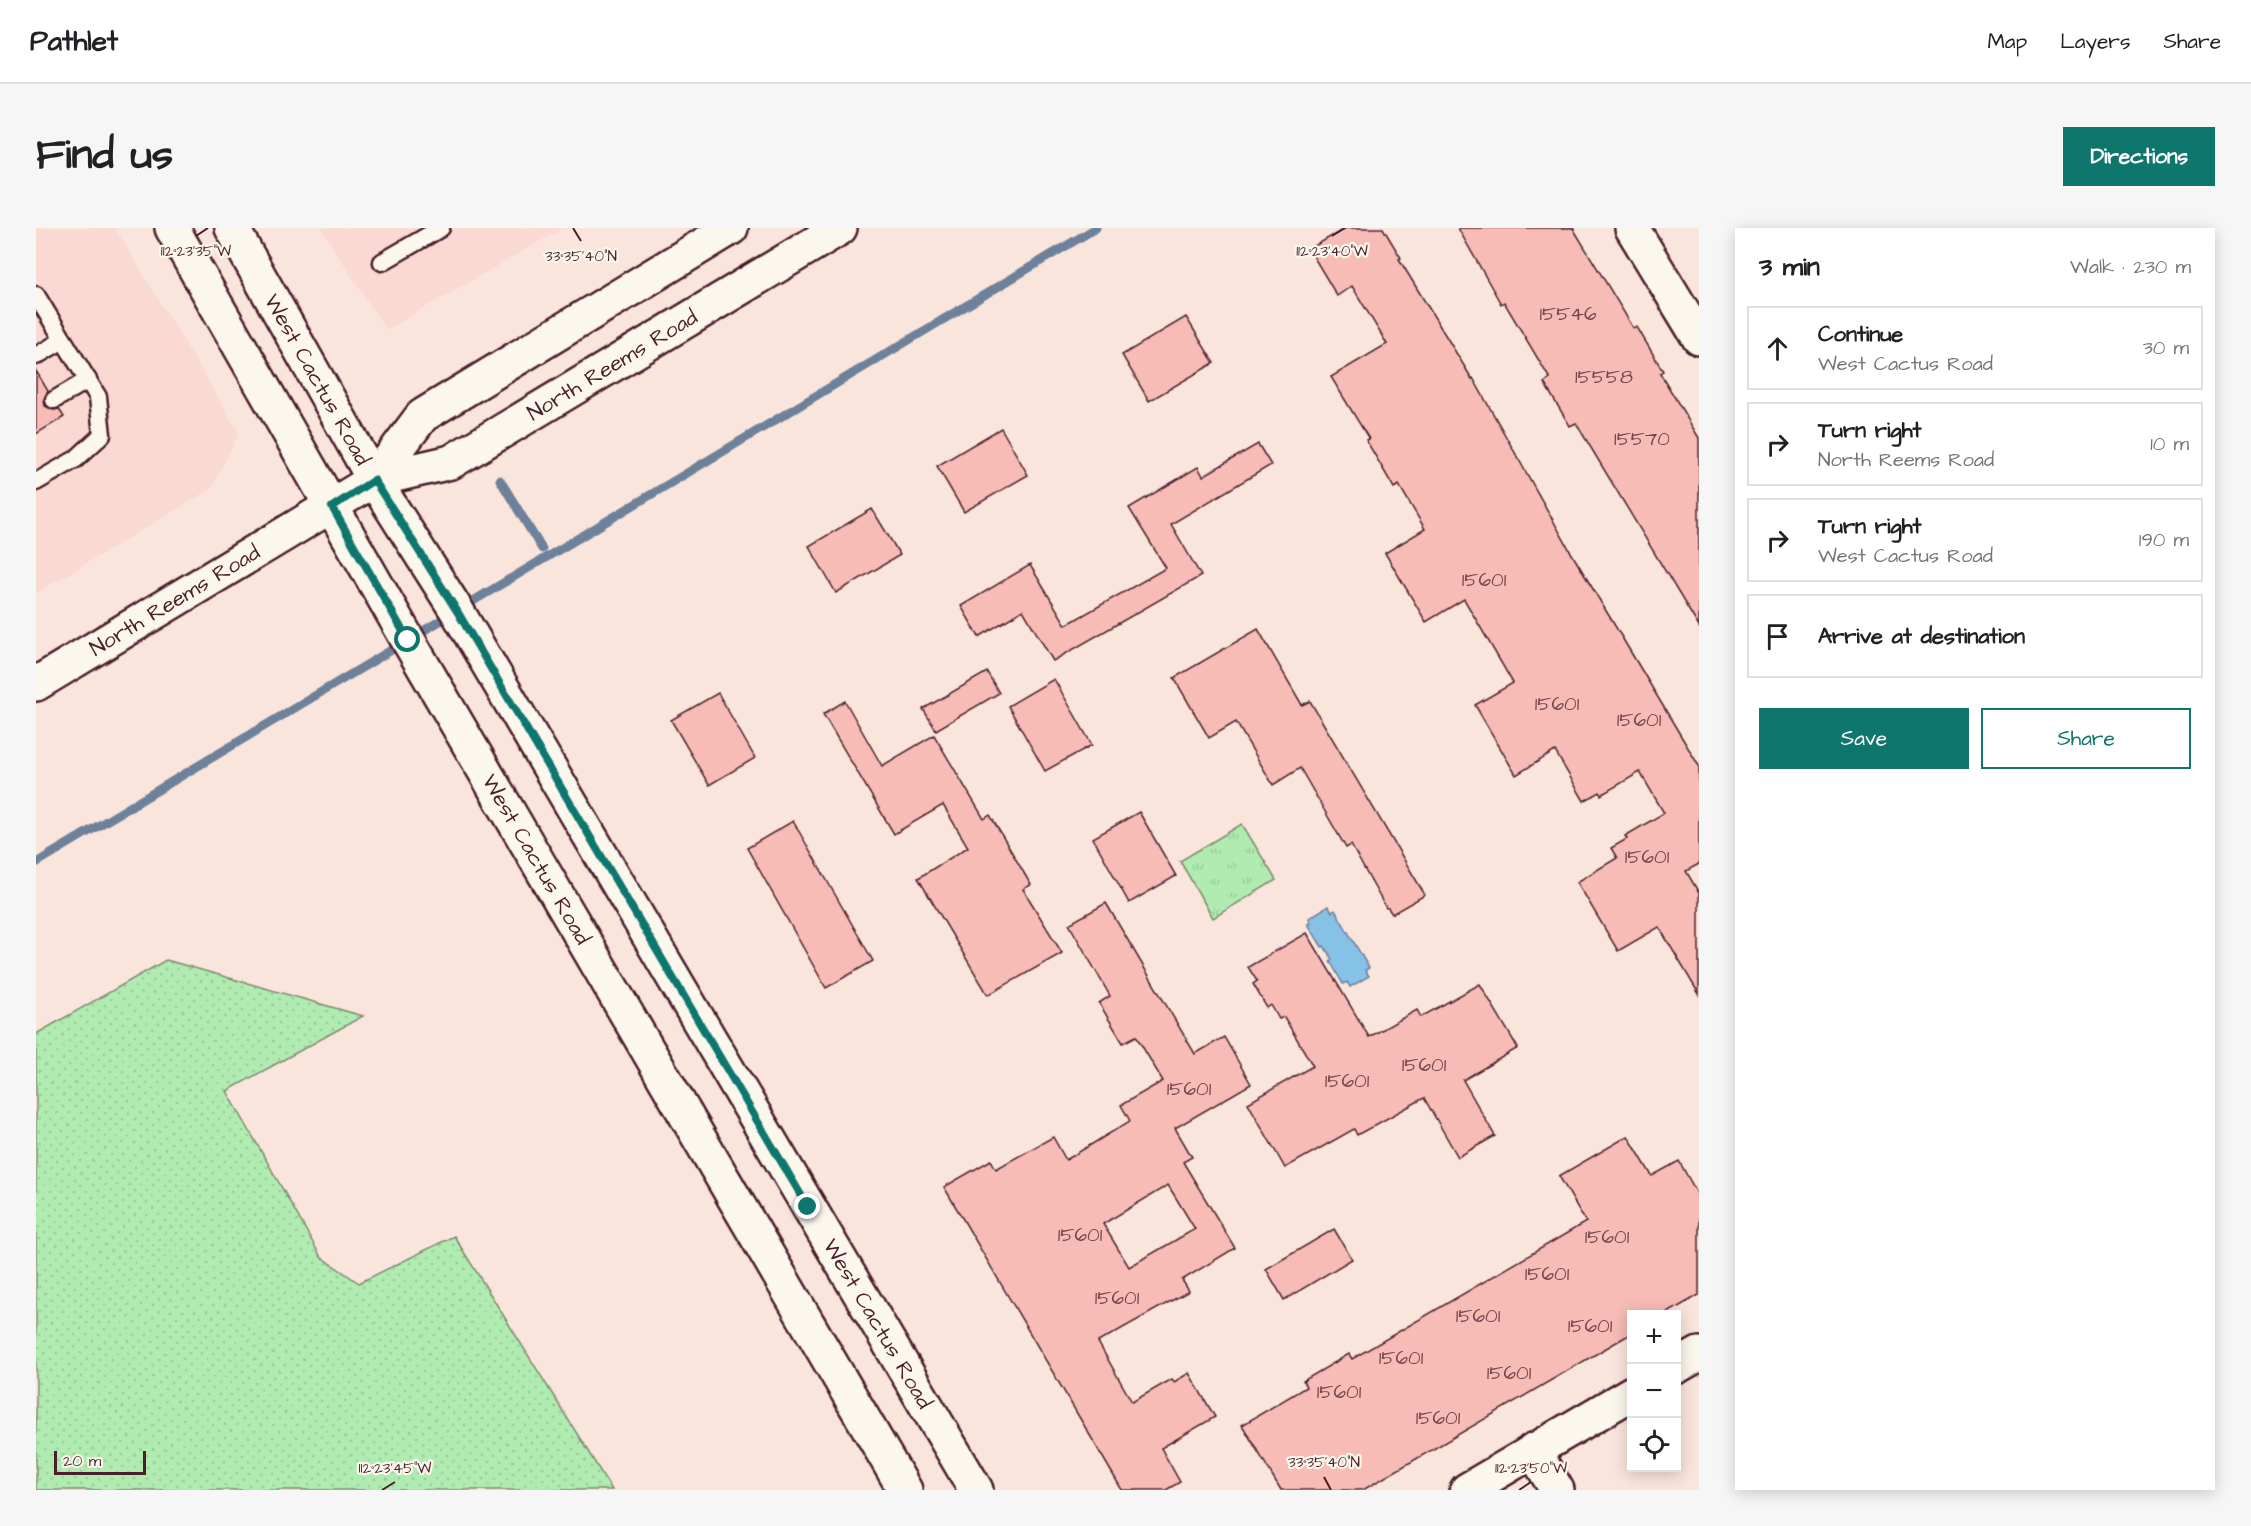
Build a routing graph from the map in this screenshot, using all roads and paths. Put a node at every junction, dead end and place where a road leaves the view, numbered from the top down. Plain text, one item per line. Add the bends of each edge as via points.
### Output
1 (172, 228) edge
2 (232, 228) edge
3 (441, 228) edge
4 (840, 228) edge
5 (1632, 228) edge
6 (727, 229) edge
7 (382, 262) dead end
8 (38, 301) edge
9 (1699, 338) edge
10 (63, 340) junction
11 (36, 356) edge
12 (87, 380) junction
13 (54, 400) dead end
14 (374, 480) junction
15 (36, 482) edge
16 (332, 507) junction
17 (36, 684) edge
18 (1699, 1354) edge
19 (1681, 1365) edge
20 (1627, 1397) edge
21 (1533, 1450) junction
22 (905, 1490) edge
23 (976, 1490) edge
24 (1467, 1490) edge
25 (1557, 1490) edge

1 - 16 main road, West Cactus Road
2 - 14 main road, West Cactus Road
3 - 7 lane
4 - 14 main road, North Reems Road via 451,462
5 - 9 main road
6 - 14 main road, North Reems Road via 422,416
8 - 10 lane
10 - 11 lane
10 - 12 lane
12 - 13 lane
12 - 15 lane via 98,397 102,435 76,459
14 - 16 main road, North Reems Road
14 - 23 main road, West Cactus Road via 457,611
16 - 17 main road, North Reems Road
16 - 22 main road, West Cactus Road
18 - 19 main road
20 - 21 main road
21 - 24 main road
21 - 25 main road

